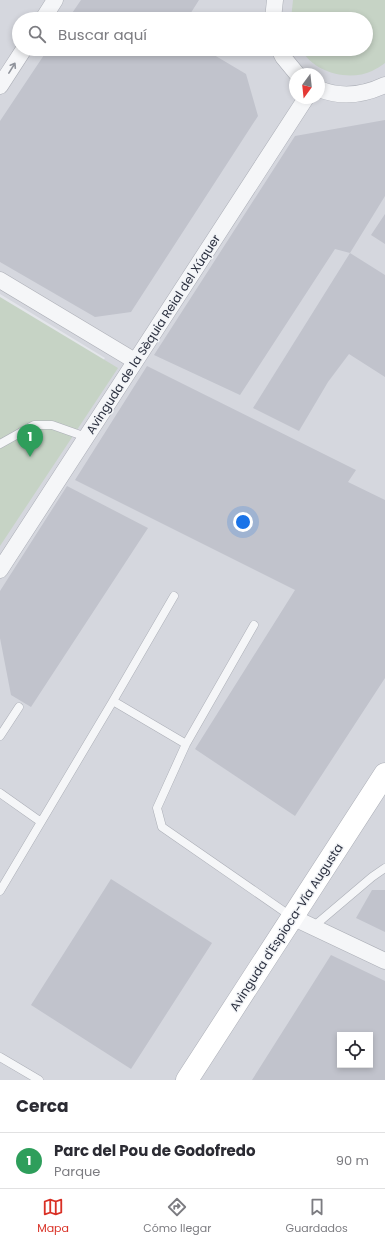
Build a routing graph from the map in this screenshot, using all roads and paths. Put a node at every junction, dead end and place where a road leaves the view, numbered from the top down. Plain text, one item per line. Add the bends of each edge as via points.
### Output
1 (55, 0) edge
2 (275, 0) edge
3 (47, 12) edge
4 (273, 12) edge
5 (19, 56) edge
6 (282, 56) edge
7 (292, 68) edge
8 (385, 85) edge
9 (0, 86) edge
10 (325, 90) edge
11 (302, 104) edge
12 (0, 280) edge
13 (135, 361) junction
14 (86, 437) junction
15 (0, 444) edge
16 (0, 570) edge
17 (174, 596) dead end
18 (254, 624) dead end
19 (113, 701) junction
20 (19, 707) dead end
21 (0, 736) edge
22 (186, 744) junction
23 (385, 774) edge
24 (0, 793) edge
25 (41, 822) junction
26 (385, 868) edge
27 (0, 891) edge
28 (292, 917) junction
29 (313, 927) junction
30 (385, 961) edge
31 (0, 1057) edge
32 (39, 1080) edge
33 (187, 1080) edge

1 - 3 street
2 - 4 street
9 -> 5 street
6 - 7 street
8 - 10 street via 351,95
11 - 13 street, Avinguda de la Sèquia Reial del Xúquer
12 - 13 street
13 - 14 street, Avinguda de la Sèquia Reial del Xúquer
14 - 15 lane via 52,425 34,425
14 - 16 street, Avinguda de la Sèquia Reial del Xúquer
17 - 19 lane
18 - 22 lane
19 - 22 lane
19 - 25 lane
20 - 21 lane
22 - 28 lane via 157,808 162,827
23 - 28 street, Avinguda d'Espioca-Vía Augusta
24 - 25 lane
25 - 27 lane
26 - 29 lane
28 - 29 street
28 - 33 street, Avinguda d'Espioca-Vía Augusta
29 - 30 street
31 - 32 lane

